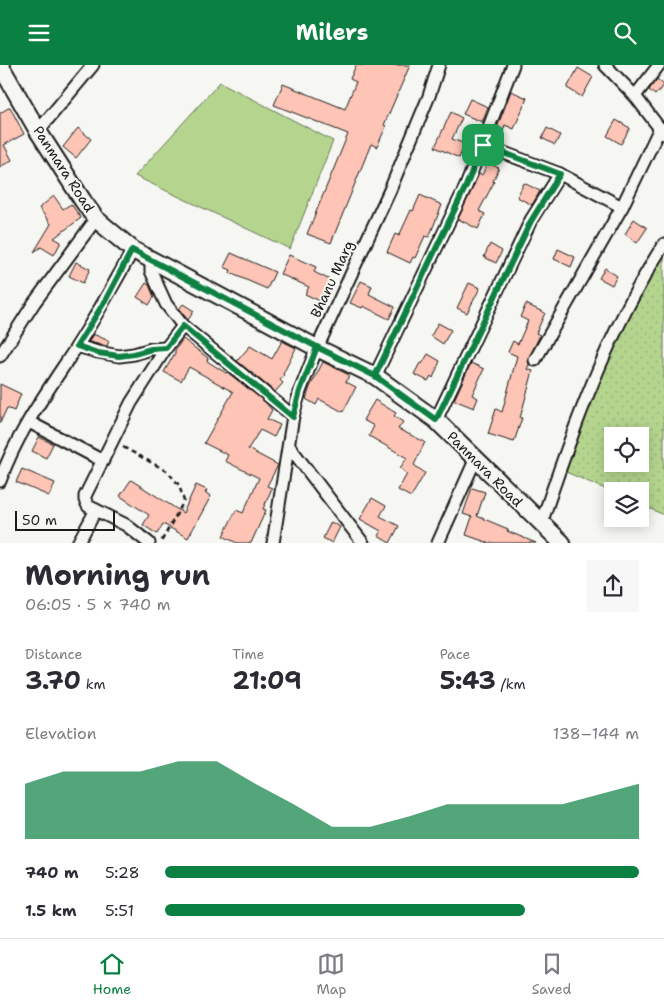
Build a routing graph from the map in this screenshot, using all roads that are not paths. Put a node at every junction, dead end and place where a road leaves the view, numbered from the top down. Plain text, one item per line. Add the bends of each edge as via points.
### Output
1 (0, 65) edge
2 (93, 65) edge
3 (439, 65) edge
4 (513, 65) edge
5 (605, 65) edge
6 (659, 65) edge
7 (635, 96) junction
8 (38, 131) junction
9 (662, 131) edge
10 (483, 145) junction
11 (560, 174) junction
12 (622, 207) junction
13 (96, 219) junction
14 (664, 244) edge
15 (132, 250) junction
16 (151, 259) junction
17 (183, 326) junction
18 (77, 346) junction
19 (317, 347) junction
20 (166, 348) junction
21 (0, 356) edge
22 (535, 360) dead end
23 (375, 376) junction
24 (293, 417) junction
25 (436, 420) junction
26 (29, 422) junction
27 (289, 446) junction
28 (476, 458) junction
29 (103, 461) junction
30 (0, 481) edge
31 (96, 510) junction
32 (550, 536) edge
33 (78, 543) edge
34 (149, 543) edge
35 (273, 543) edge
36 (363, 543) edge
37 (438, 543) edge

1 - 8 street, Panmara Road
2 - 8 street
3 - 19 street, Bhanu Marg via 390,190
4 - 10 street
5 - 7 street
6 - 7 street
7 - 9 street
8 - 13 street, Panmara Road
9 - 12 street
10 - 11 street
10 - 23 street
11 - 12 street
11 - 25 street via 531,221
12 - 22 street
13 - 15 street, Panmara Road
13 - 21 street via 34,303
14 - 32 street via 644,276 579,415
15 - 16 street, Panmara Road
15 - 18 street
16 - 17 street via 151,271 166,304
16 - 19 street, Panmara Road
17 - 20 street
17 - 24 street
18 - 20 street via 119,356
18 - 26 street
19 - 23 street, Panmara Road
19 - 24 street, Bhanu Marg
20 - 29 street via 131,403
23 - 25 street, Panmara Road
24 - 27 street, Bhanu Marg
25 - 28 street, Panmara Road
26 - 29 street
26 - 30 street
27 - 35 street, Bhanu Marg
27 - 36 street
28 - 32 street, Panmara Road
28 - 37 street
29 - 31 street via 85,496 88,506
31 - 33 street
31 - 34 street via 126,525

